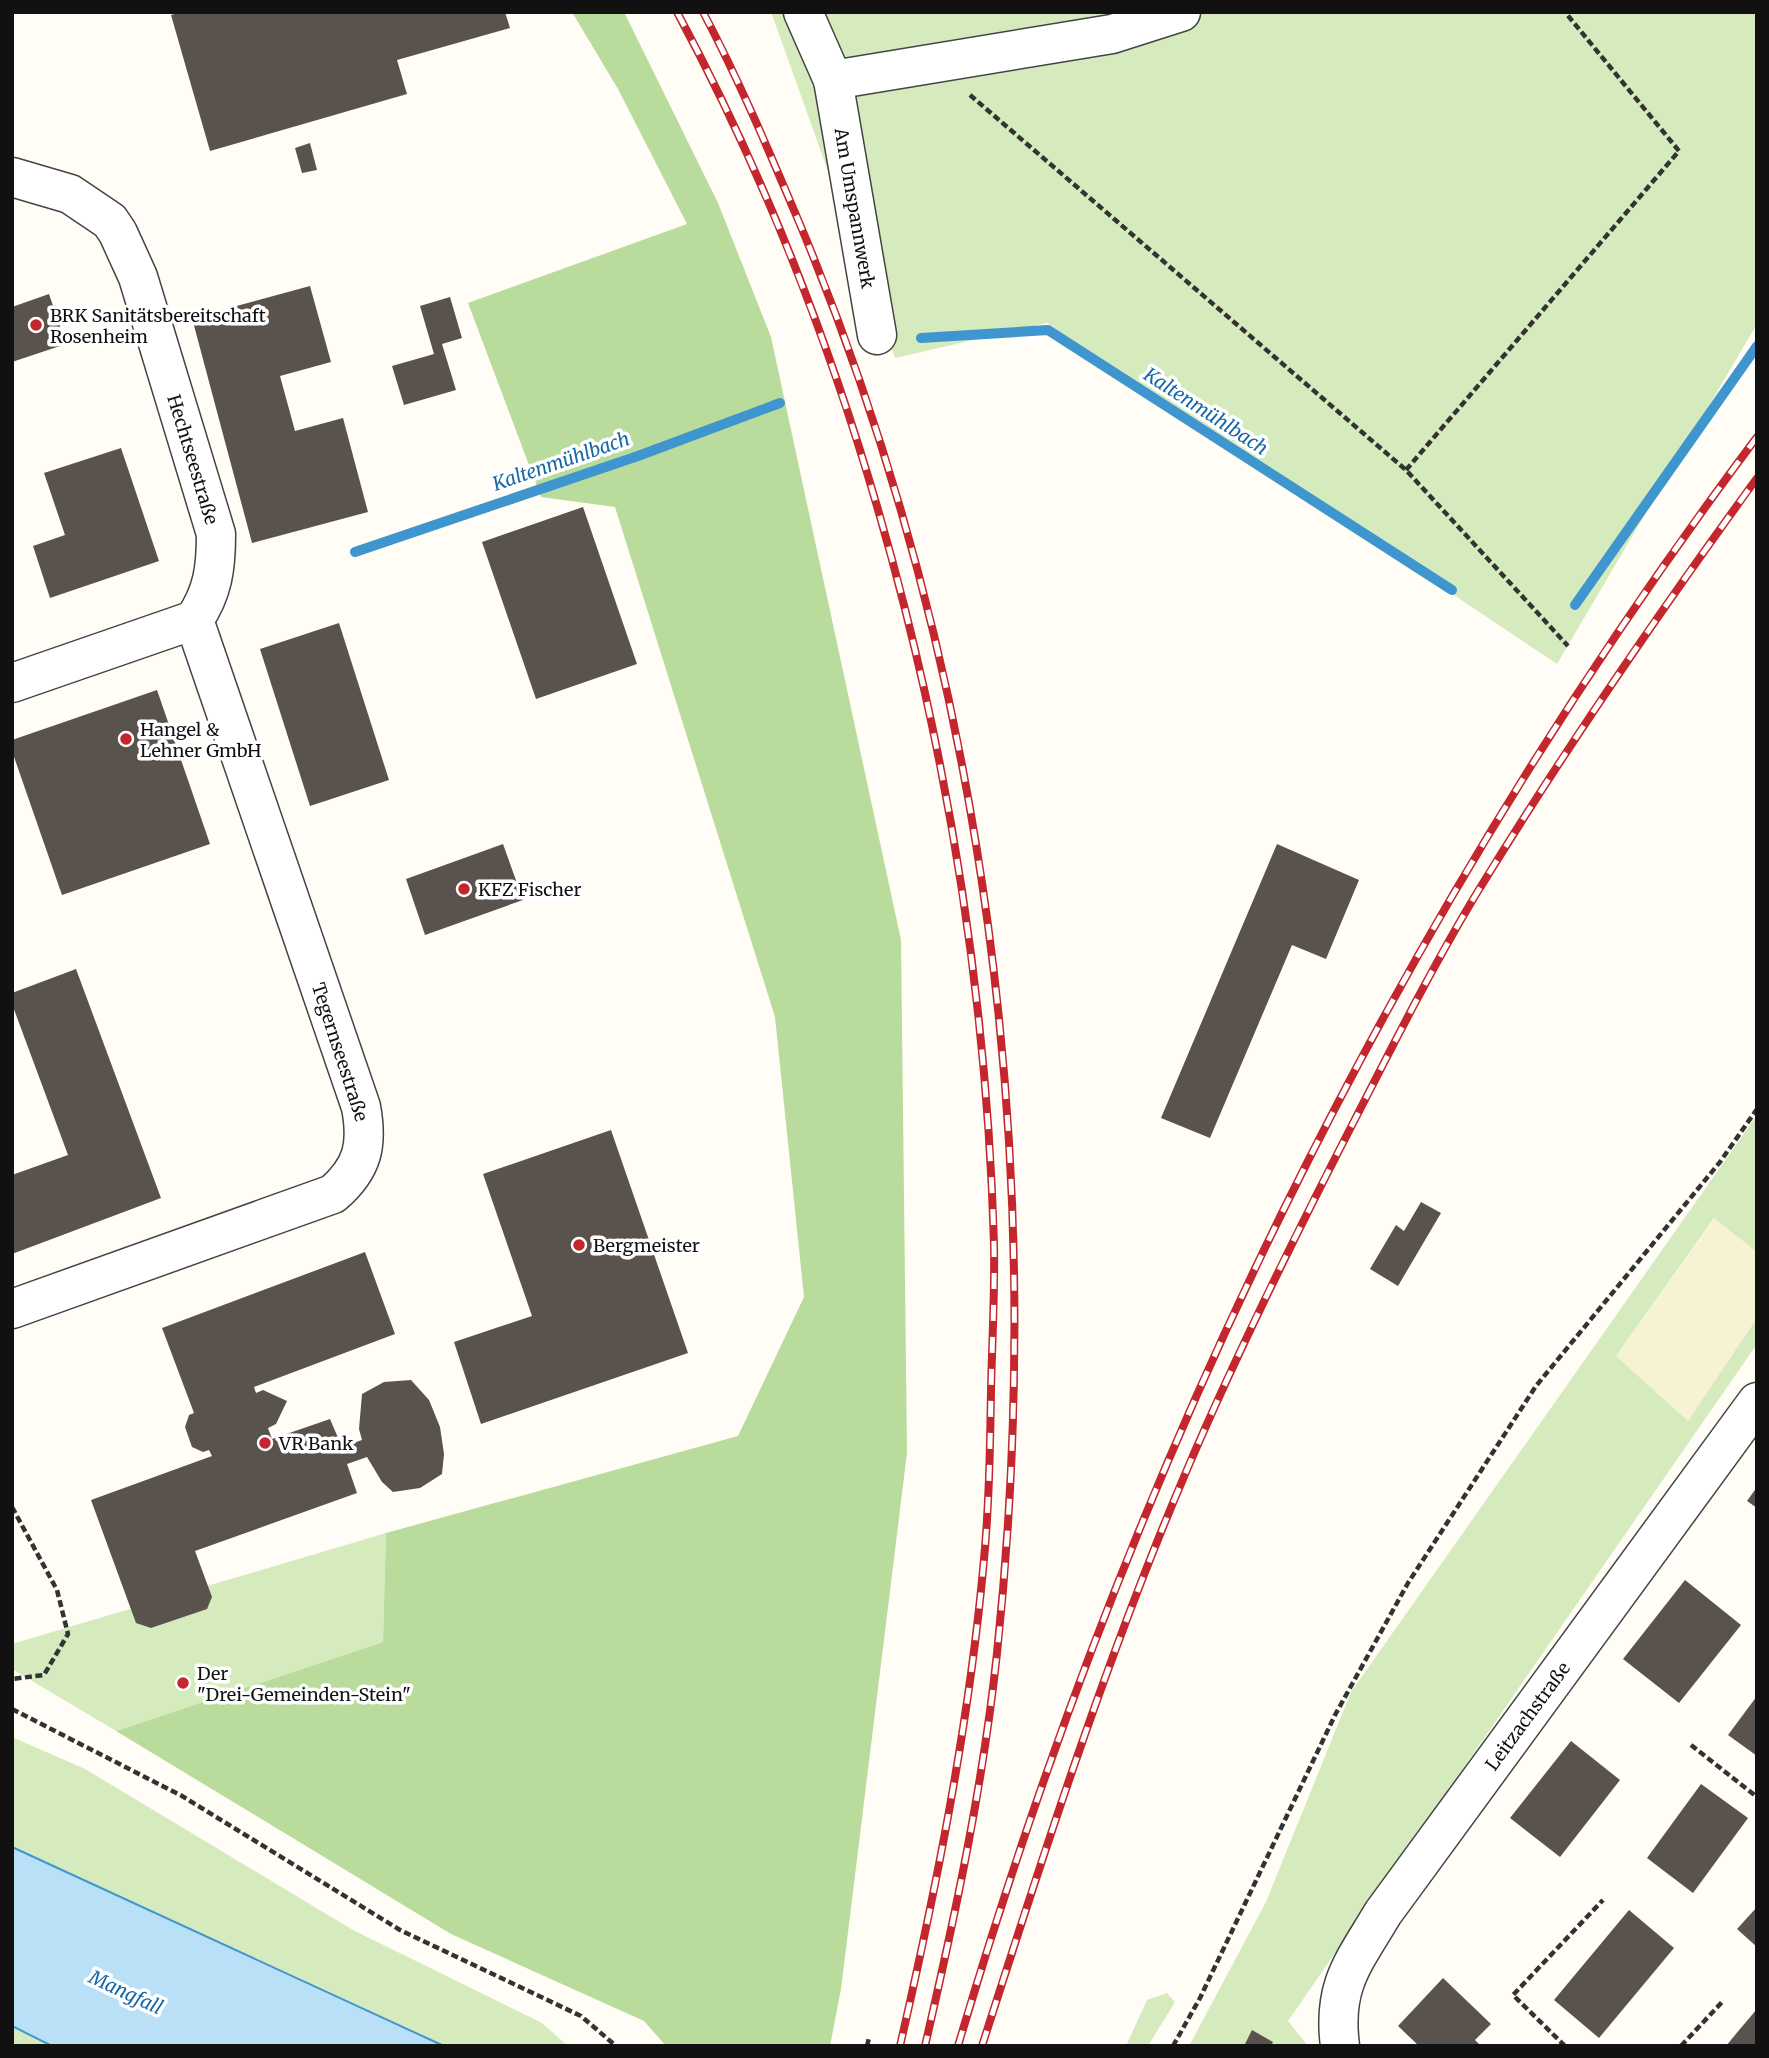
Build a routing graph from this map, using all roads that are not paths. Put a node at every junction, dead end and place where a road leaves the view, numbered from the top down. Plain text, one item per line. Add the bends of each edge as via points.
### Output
1 (803, 12) edge
2 (1181, 12) edge
3 (833, 80) junction
4 (12, 177) edge
5 (877, 335) dead end
6 (194, 620) junction
7 (12, 683) edge
8 (12, 1309) edge
9 (1757, 1402) edge
10 (1340, 2046) edge

1 - 3 street, Am Umspannwerk
2 - 3 street via 1112,34
3 - 5 street, Am Umspannwerk
4 - 6 street, Hechtseestraße via 70,194 99,212 118,233 138,277 216,534 214,581
6 - 7 street
6 - 8 street, Tegernseestraße via 361,1107 365,1129 362,1156 352,1178 333,1194
9 - 10 street, Leitzachstraße via 1383,1913 1343,1980 1336,2017

